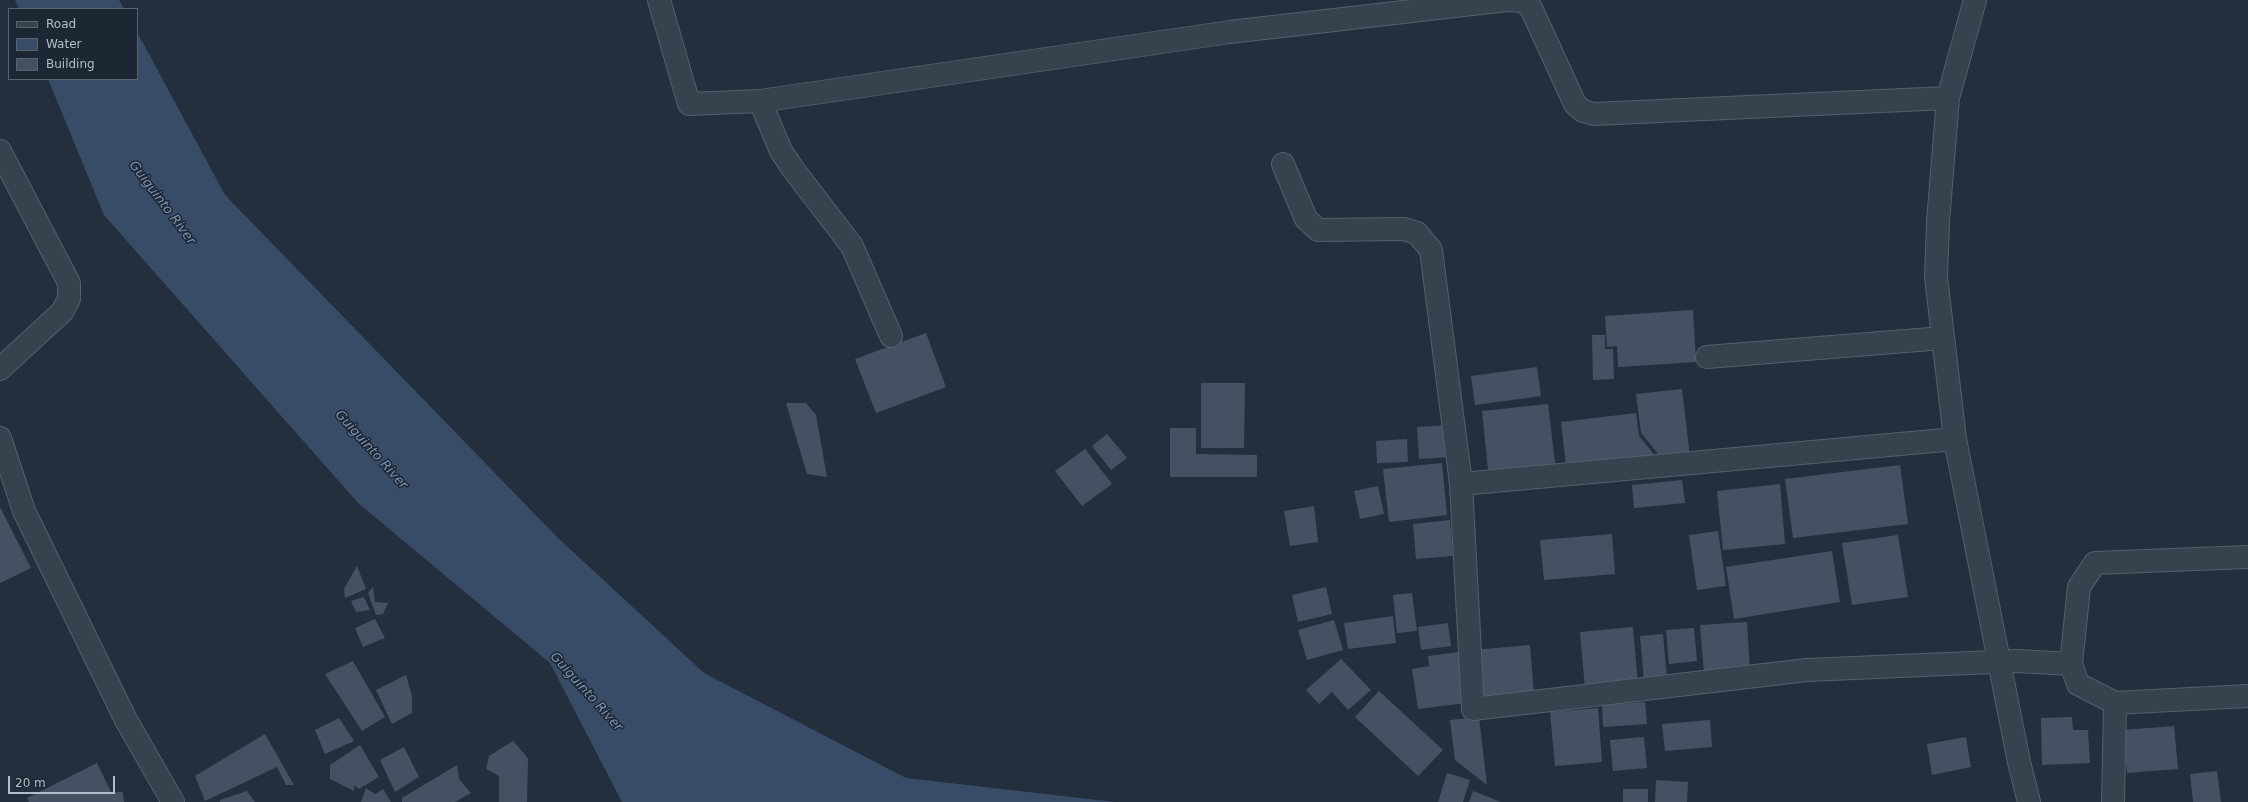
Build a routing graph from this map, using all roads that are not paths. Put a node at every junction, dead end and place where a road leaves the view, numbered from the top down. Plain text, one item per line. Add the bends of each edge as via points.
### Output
1 (659, 0) edge
2 (1975, 0) edge
3 (1948, 98) junction
4 (760, 101) junction
5 (0, 151) edge
6 (1283, 164) dead end
7 (891, 336) dead end
8 (1943, 338) junction
9 (1707, 357) dead end
10 (0, 369) edge
11 (0, 438) edge
12 (1955, 440) junction
13 (1461, 484) junction
14 (2248, 557) edge
15 (1999, 662) junction
16 (2071, 664) junction
17 (2248, 696) edge
18 (2115, 703) junction
19 (173, 802) edge
20 (2029, 802) edge
21 (2113, 802) edge

1 - 4 street via 689,104
2 - 3 street
3 - 4 street via 1594,114 1583,111 1575,104 1531,8 1523,1 1507,0 1230,32
3 - 8 street via 1937,230 1936,277
4 - 7 street via 781,151 852,246
5 - 10 street via 69,283 70,290 69,299 62,312
6 - 13 street via 1306,219 1318,230 1404,229 1418,233 1431,250
8 - 9 street
8 - 12 street
11 - 19 street via 24,510 126,720
12 - 13 street
12 - 15 street
13 - 15 street via 1473,709 1807,670
14 - 16 street via 2095,563 2079,587
15 - 16 street
15 - 20 street
16 - 18 street via 2078,684
17 - 18 street
18 - 21 street

